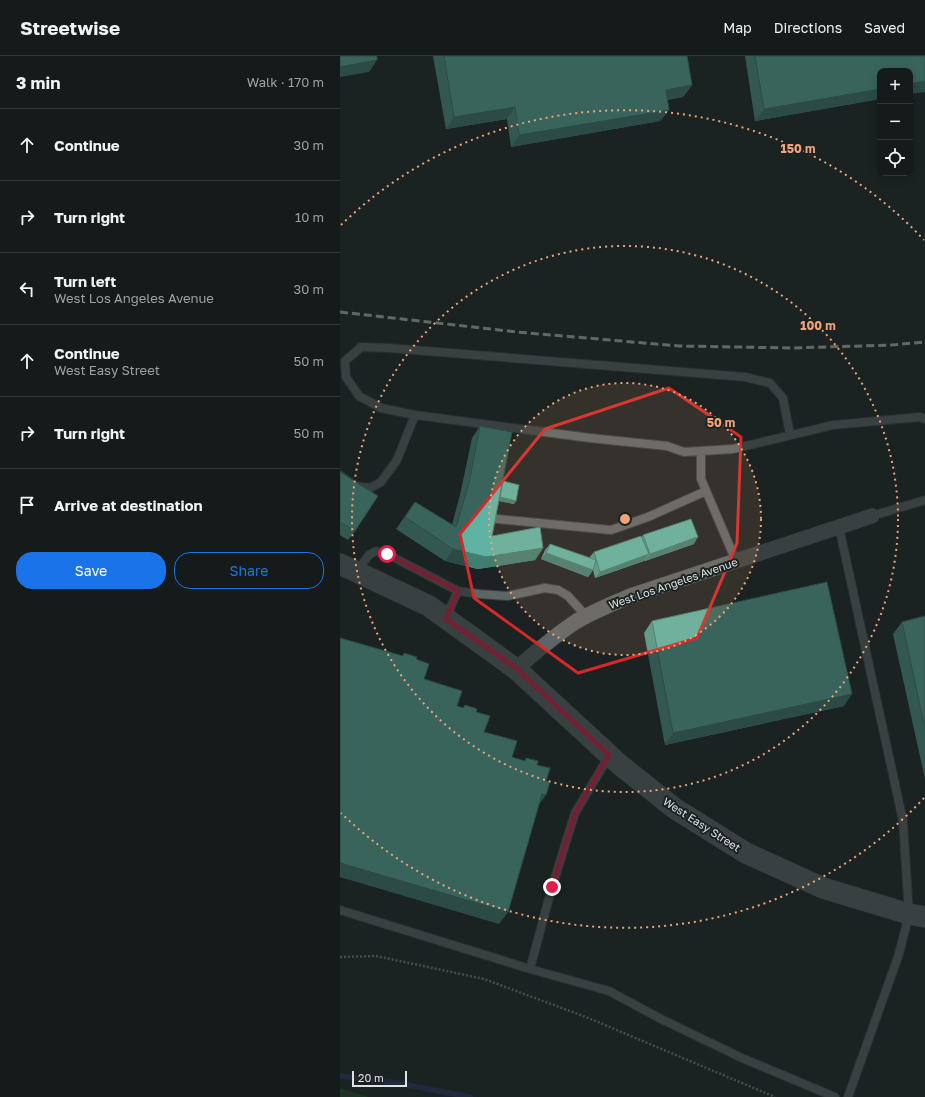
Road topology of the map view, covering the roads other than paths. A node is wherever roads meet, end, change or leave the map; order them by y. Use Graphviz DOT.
graph roads {
  1 [pos="415,415"];
  2 [pos="925,419"];
  3 [pos="790,435"];
  4 [pos="701,451"];
  5 [pos="340,475"];
  6 [pos="706,491"];
  7 [pos="925,500"];
  8 [pos="872,516"];
  9 [pos="497,519"];
  10 [pos="839,527"];
  11 [pos="736,561"];
  12 [pos="348,568"];
  13 [pos="458,591"];
  14 [pos="586,616"];
  15 [pos="446,619"];
  16 [pos="516,668"];
  17 [pos="609,755"];
  18 [pos="340,910"];
  19 [pos="917,916"];
  20 [pos="530,969"];
  21 [pos="835,1097"];
  22 [pos="848,1097"];
  1 -- 3 [label="lane"];
  1 -- 4 [label="lane"];
  1 -- 5 [label="lane"];
  2 -- 3 [label="lane"];
  3 -- 4 [label="lane"];
  4 -- 6 [label="lane"];
  6 -- 9 [label="lane"];
  6 -- 11 [label="lane"];
  7 -- 8 [label="lane, West Los Angeles Avenue"];
  8 -- 10 [label="street, West Los Angeles Avenue"];
  10 -- 11 [label="street, West Los Angeles Avenue"];
  10 -- 19 [label="lane"];
  11 -- 14 [label="street, West Los Angeles Avenue"];
  12 -- 13 [label="lane"];
  12 -- 15 [label="street"];
  13 -- 14 [label="lane"];
  13 -- 15 [label="lane"];
  14 -- 16 [label="street, West Los Angeles Avenue"];
  15 -- 16 [label="street"];
  16 -- 17 [label="street, West Easy Street"];
  17 -- 19 [label="street, West Easy Street"];
  17 -- 20 [label="lane"];
  18 -- 20 [label="lane"];
  19 -- 22 [label="lane"];
  20 -- 21 [label="lane"];
}
